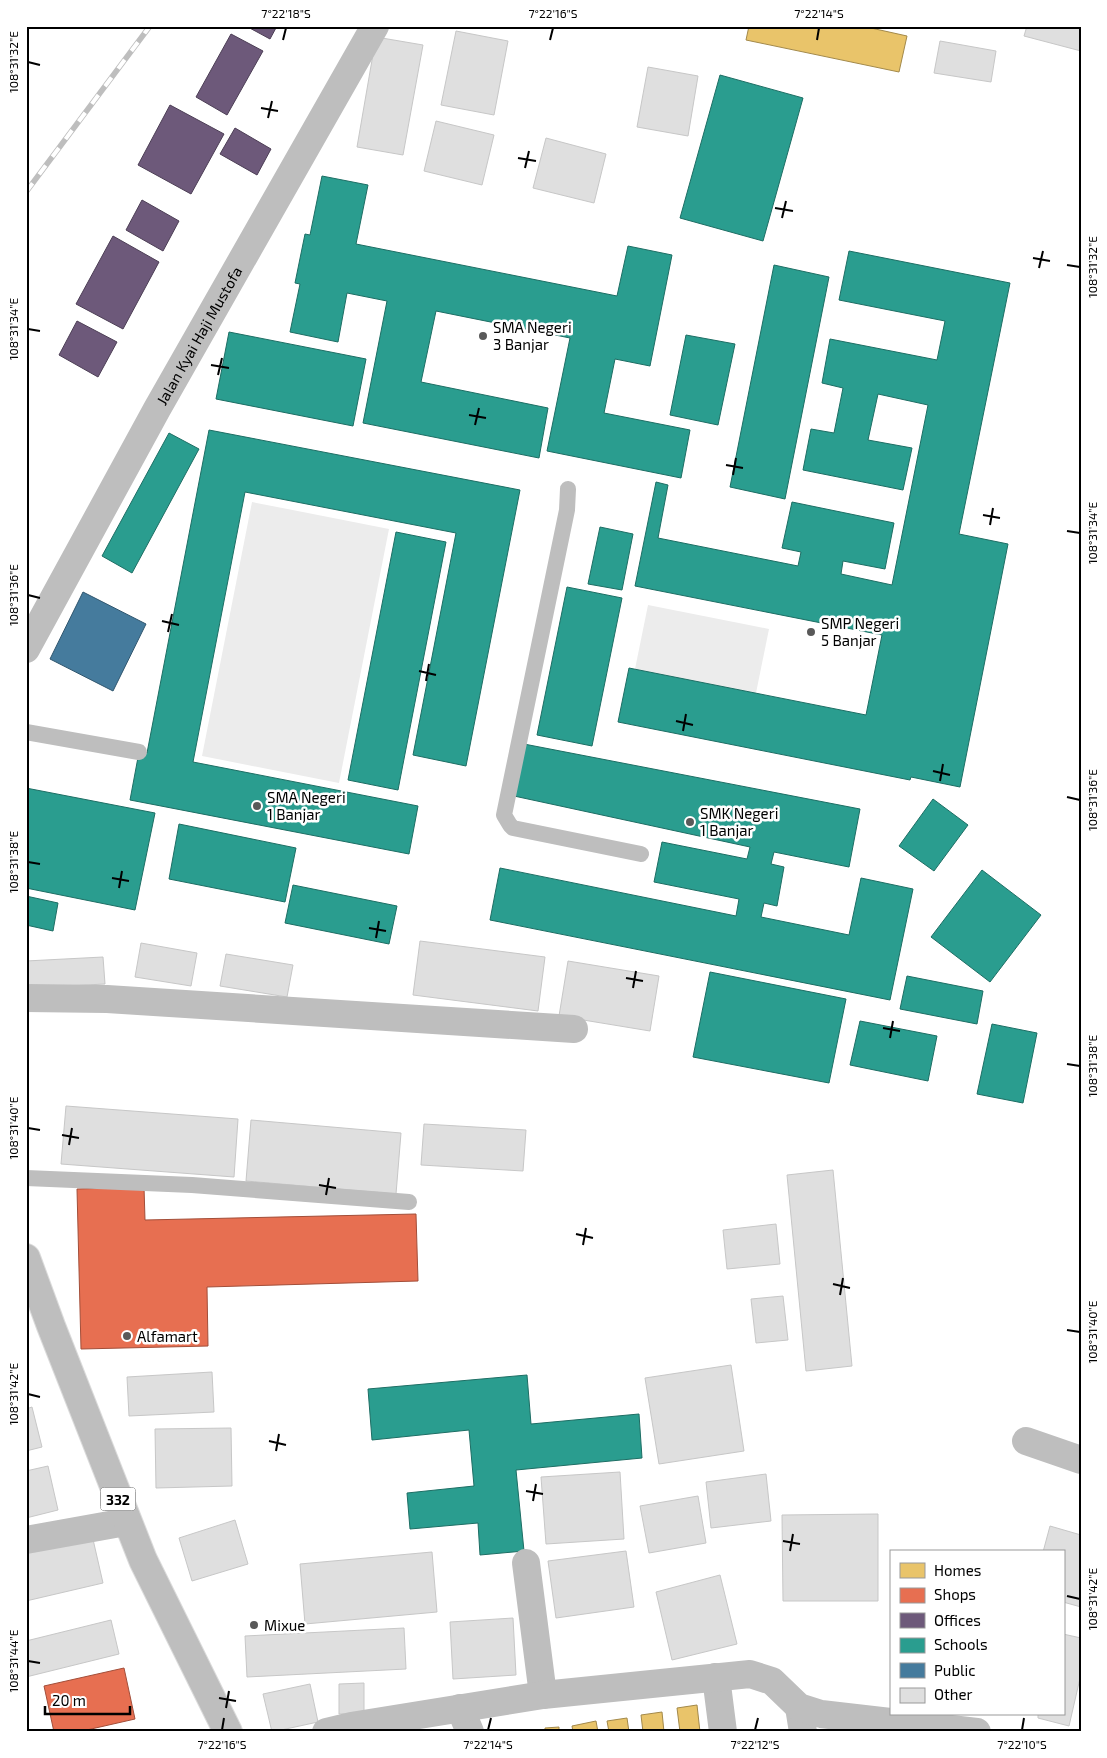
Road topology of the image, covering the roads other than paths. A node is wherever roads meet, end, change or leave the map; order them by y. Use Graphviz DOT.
graph roads {
  1 [pos="375,26"];
  2 [pos="568,489"];
  3 [pos="26,649"];
  4 [pos="26,732"];
  5 [pos="139,752"];
  6 [pos="641,854"];
  7 [pos="26,998"];
  8 [pos="574,1028"];
  9 [pos="26,1178"];
  10 [pos="409,1202"];
  11 [pos="26,1258"];
  12 [pos="1026,1440"];
  13 [pos="1081,1460"];
  14 [pos="126,1522"];
  15 [pos="26,1540"];
  16 [pos="526,1564"];
  17 [pos="716,1677"];
  18 [pos="543,1695"];
  19 [pos="801,1719"];
  20 [pos="465,1720"];
  21 [pos="228,1732"];
  22 [pos="326,1732"];
  23 [pos="723,1732"];
  24 [pos="977,1732"];
  1 -- 3 [label="street, Jalan Kyai Haji Mustofa"];
  2 -- 6 [label="lane"];
  4 -- 5 [label="lane"];
  7 -- 8 [label="street"];
  9 -- 10 [label="lane"];
  11 -- 14 [label="street, 332"];
  12 -- 13 [label="street"];
  14 -- 15 [label="street"];
  14 -- 21 [label="street, 332"];
  16 -- 18 [label="street"];
  17 -- 18 [label="street"];
  17 -- 19 [label="street"];
  17 -- 23 [label="street"];
  18 -- 20 [label="street"];
  19 -- 24 [label="street"];
  20 -- 22 [label="street"];
}
